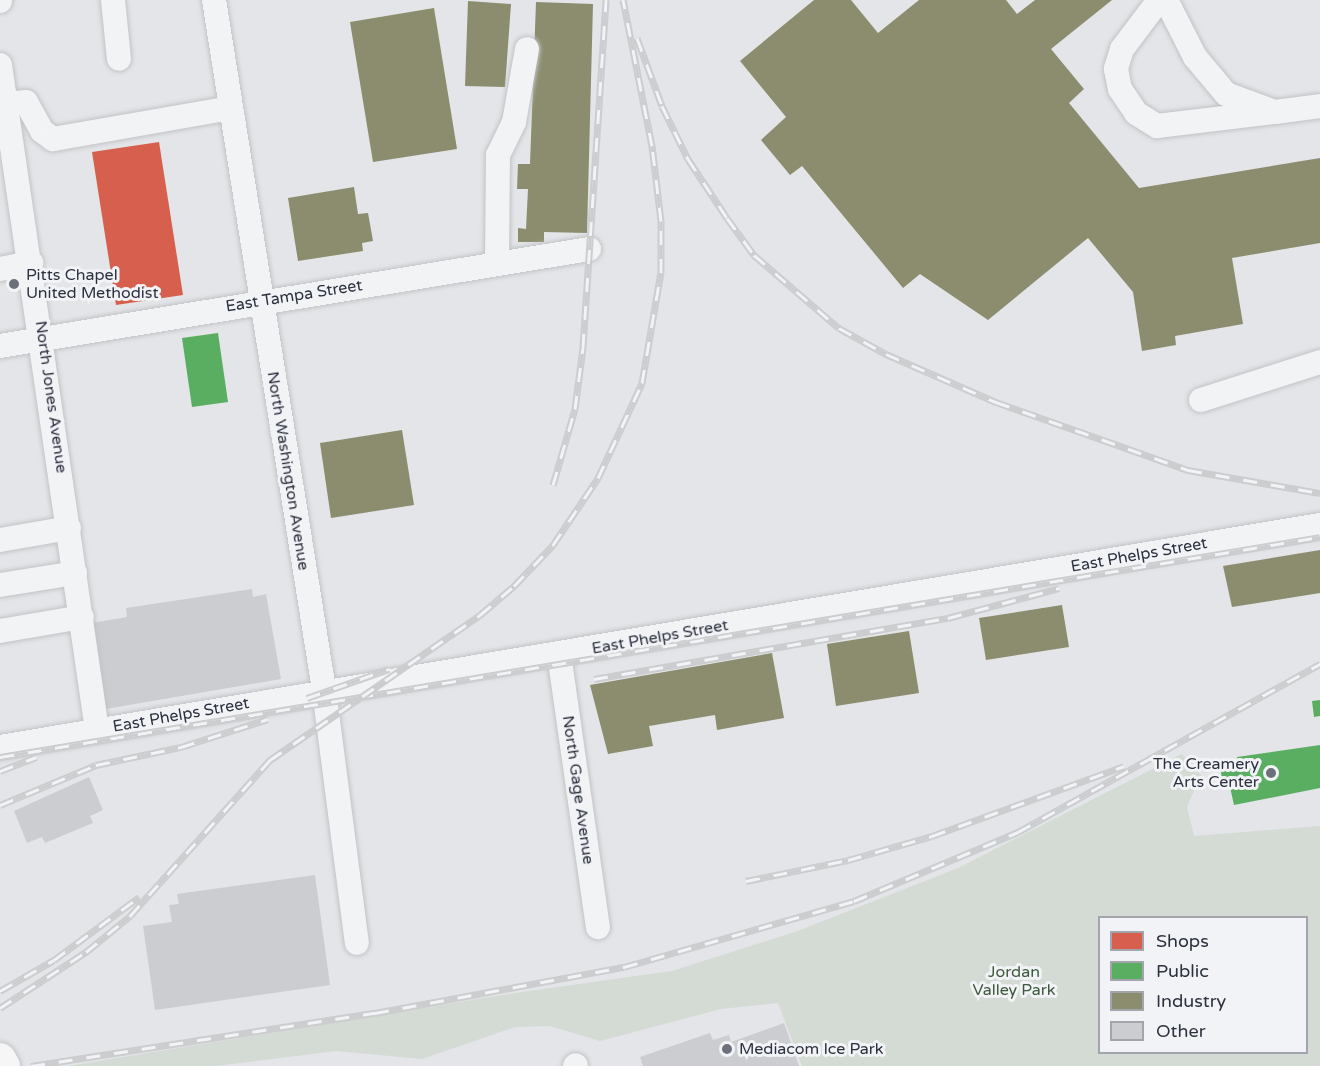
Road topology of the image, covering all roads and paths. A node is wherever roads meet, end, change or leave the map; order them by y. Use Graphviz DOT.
graph roads {
  1 [pos="113,0"];
  2 [pos="214,0"];
  3 [pos="1159,0"];
  4 [pos="1166,0"];
  5 [pos="527,49"];
  6 [pos="119,59"];
  7 [pos="0,65"];
  8 [pos="6,104"];
  9 [pos="1320,106"];
  10 [pos="230,108"];
  11 [pos="1275,112"];
  12 [pos="0,151"];
  13 [pos="8,183"];
  14 [pos="588,249"];
  15 [pos="31,263"];
  16 [pos="497,264"];
  17 [pos="0,269"];
  18 [pos="260,302"];
  19 [pos="43,338"];
  20 [pos="0,346"];
  21 [pos="1320,362"];
  22 [pos="1201,400"];
  23 [pos="1320,525"];
  24 [pos="69,528"];
  25 [pos="0,540"];
  26 [pos="75,573"];
  27 [pos="0,585"];
  28 [pos="82,617"];
  29 [pos="0,631"];
  30 [pos="559,654"];
  31 [pos="324,690"];
  32 [pos="98,730"];
  33 [pos="0,747"];
  34 [pos="598,927"];
  35 [pos="357,943"];
  36 [pos="0,1059"];
  37 [pos="4,1066"];
  1 -- 6 [label="street"];
  2 -- 10 [label="street, North Washington Avenue"];
  3 -- 11 [label="street"];
  4 -- 11 [label="street"];
  5 -- 16 [label="street"];
  7 -- 8 [label="street, North Jones Avenue"];
  8 -- 10 [label="street"];
  8 -- 13 [label="street, North Jones Avenue"];
  9 -- 11 [label="street"];
  10 -- 18 [label="street, North Washington Avenue"];
  12 -- 13 [label="street"];
  13 -- 15 [label="street, North Jones Avenue"];
  14 -- 16 [label="street, East Tampa Street"];
  15 -- 17 [label="street"];
  15 -- 19 [label="street, North Jones Avenue"];
  16 -- 18 [label="street, East Tampa Street"];
  18 -- 19 [label="street, East Tampa Street"];
  18 -- 31 [label="street, North Washington Avenue"];
  19 -- 20 [label="street, East Tampa Street"];
  19 -- 24 [label="street, North Jones Avenue"];
  21 -- 22 [label="street"];
  23 -- 30 [label="street, East Phelps Street"];
  24 -- 25 [label="street"];
  24 -- 26 [label="street, North Jones Avenue"];
  26 -- 27 [label="street"];
  26 -- 28 [label="street, North Jones Avenue"];
  28 -- 29 [label="street"];
  28 -- 32 [label="street, North Jones Avenue"];
  30 -- 31 [label="street, East Phelps Street"];
  30 -- 34 [label="street, North Gage Avenue"];
  31 -- 32 [label="street, East Phelps Street"];
  31 -- 35 [label="street, North Washington Avenue"];
  32 -- 33 [label="street, East Phelps Street"];
  36 -- 37 [label="main road"];
}
